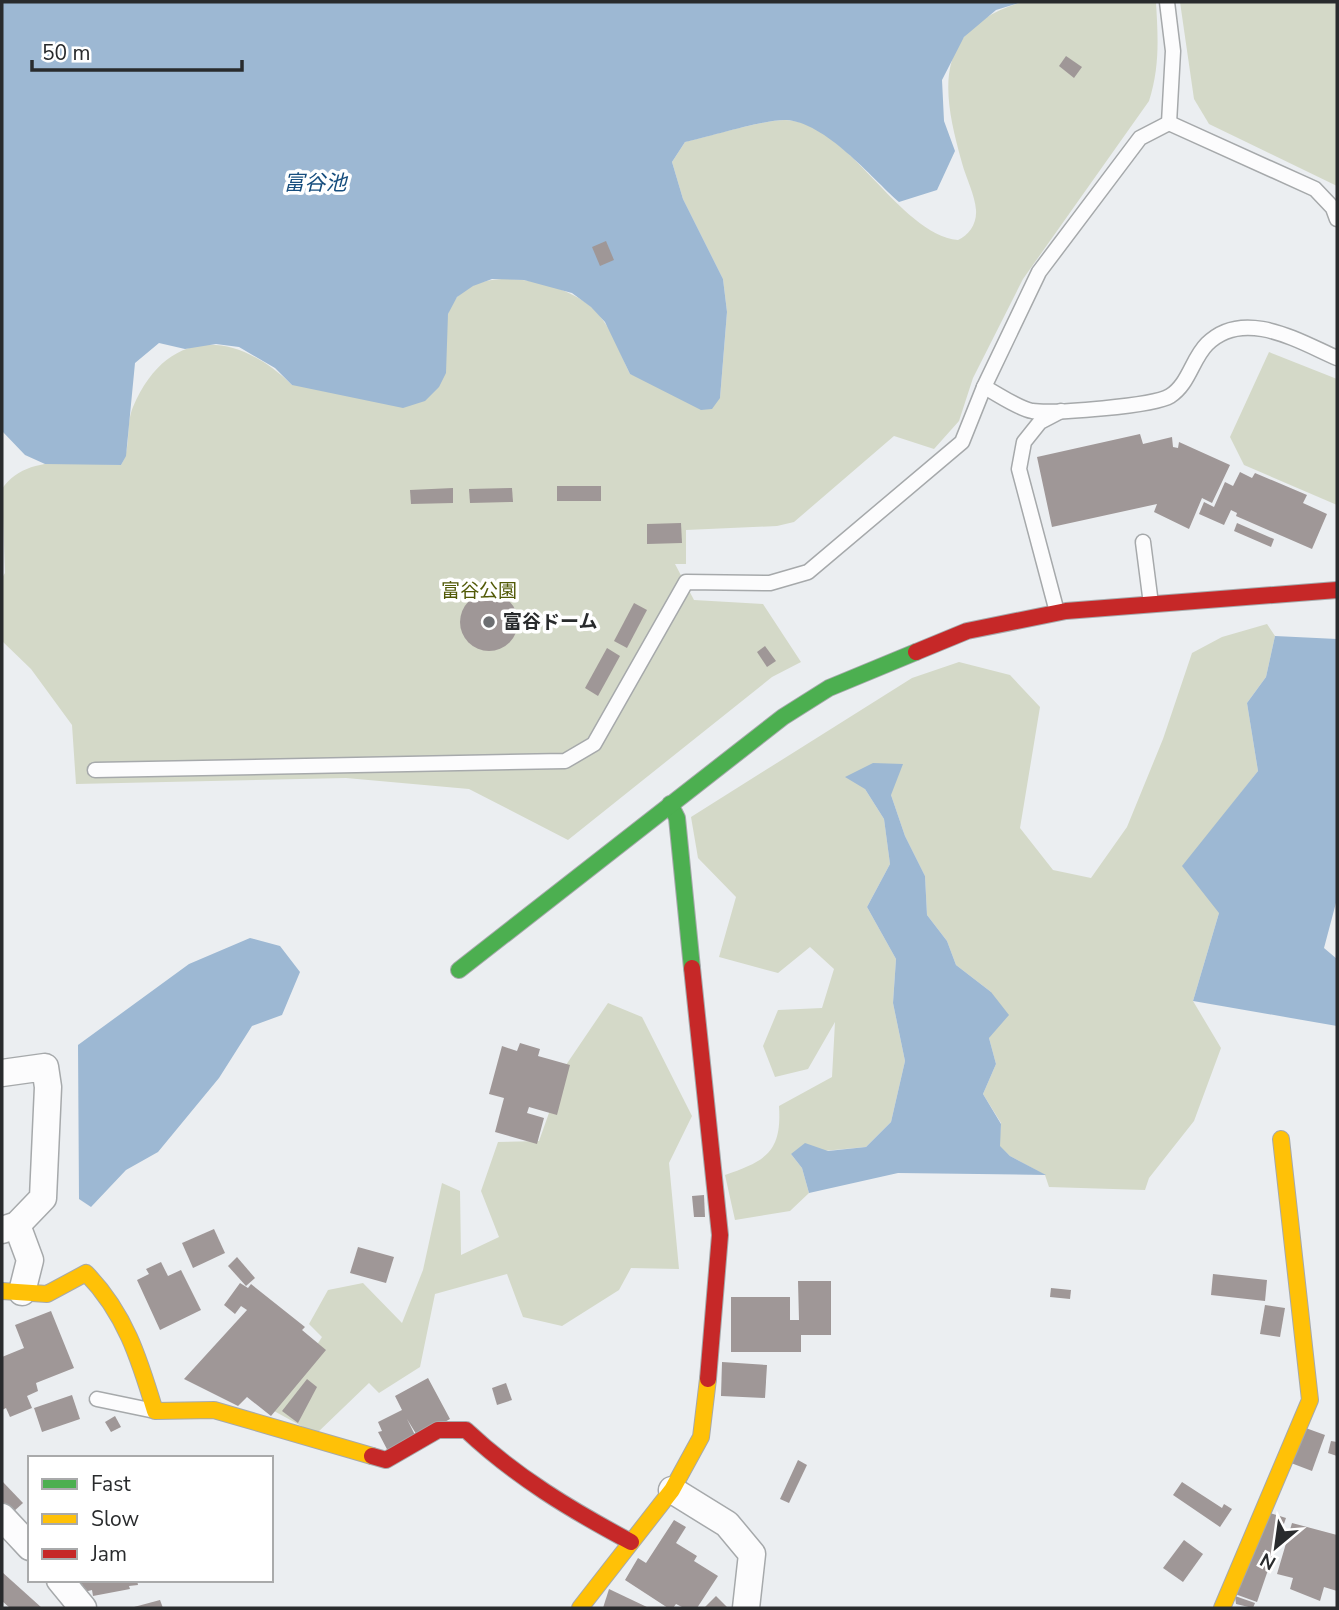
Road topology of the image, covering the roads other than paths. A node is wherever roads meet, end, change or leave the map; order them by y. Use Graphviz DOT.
graph roads {
  1 [pos="1167,2"];
  2 [pos="1169,123"];
  3 [pos="1337,219"];
  4 [pos="1337,358"];
  5 [pos="984,387"];
  6 [pos="1065,410"];
  7 [pos="1143,542"];
  8 [pos="1337,590"];
  9 [pos="1152,605"];
  10 [pos="1058,613"];
  11 [pos="94,770"];
  12 [pos="670,804"];
  13 [pos="459,970"];
  14 [pos="2,1073"];
  15 [pos="1281,1139"];
  16 [pos="9,1228"];
  17 [pos="12,1292"];
  18 [pos="97,1399"];
  19 [pos="155,1411"];
  20 [pos="672,1490"];
  21 [pos="2,1517"];
  22 [pos="631,1542"];
  23 [pos="28,1545"];
  24 [pos="62,1582"];
  25 [pos="83,1608"];
  26 [pos="580,1608"];
  27 [pos="746,1608"];
  28 [pos="1222,1608"];
  1 -- 2 [label="lane"];
  2 -- 3 [label="lane"];
  2 -- 5 [label="lane"];
  4 -- 6 [label="lane"];
  5 -- 6 [label="lane"];
  5 -- 11 [label="lane"];
  6 -- 10 [label="lane"];
  7 -- 9 [label="lane"];
  8 -- 9 [label="street"];
  9 -- 10 [label="street"];
  10 -- 12 [label="street"];
  12 -- 13 [label="street"];
  12 -- 20 [label="street"];
  14 -- 16 [label="street"];
  15 -- 28 [label="street"];
  16 -- 17 [label="street"];
  17 -- 19 [label="street"];
  18 -- 19 [label="lane"];
  19 -- 22 [label="street"];
  20 -- 22 [label="street"];
  20 -- 27 [label="street"];
  21 -- 23 [label="street"];
  22 -- 26 [label="street"];
  24 -- 25 [label="street"];
}
